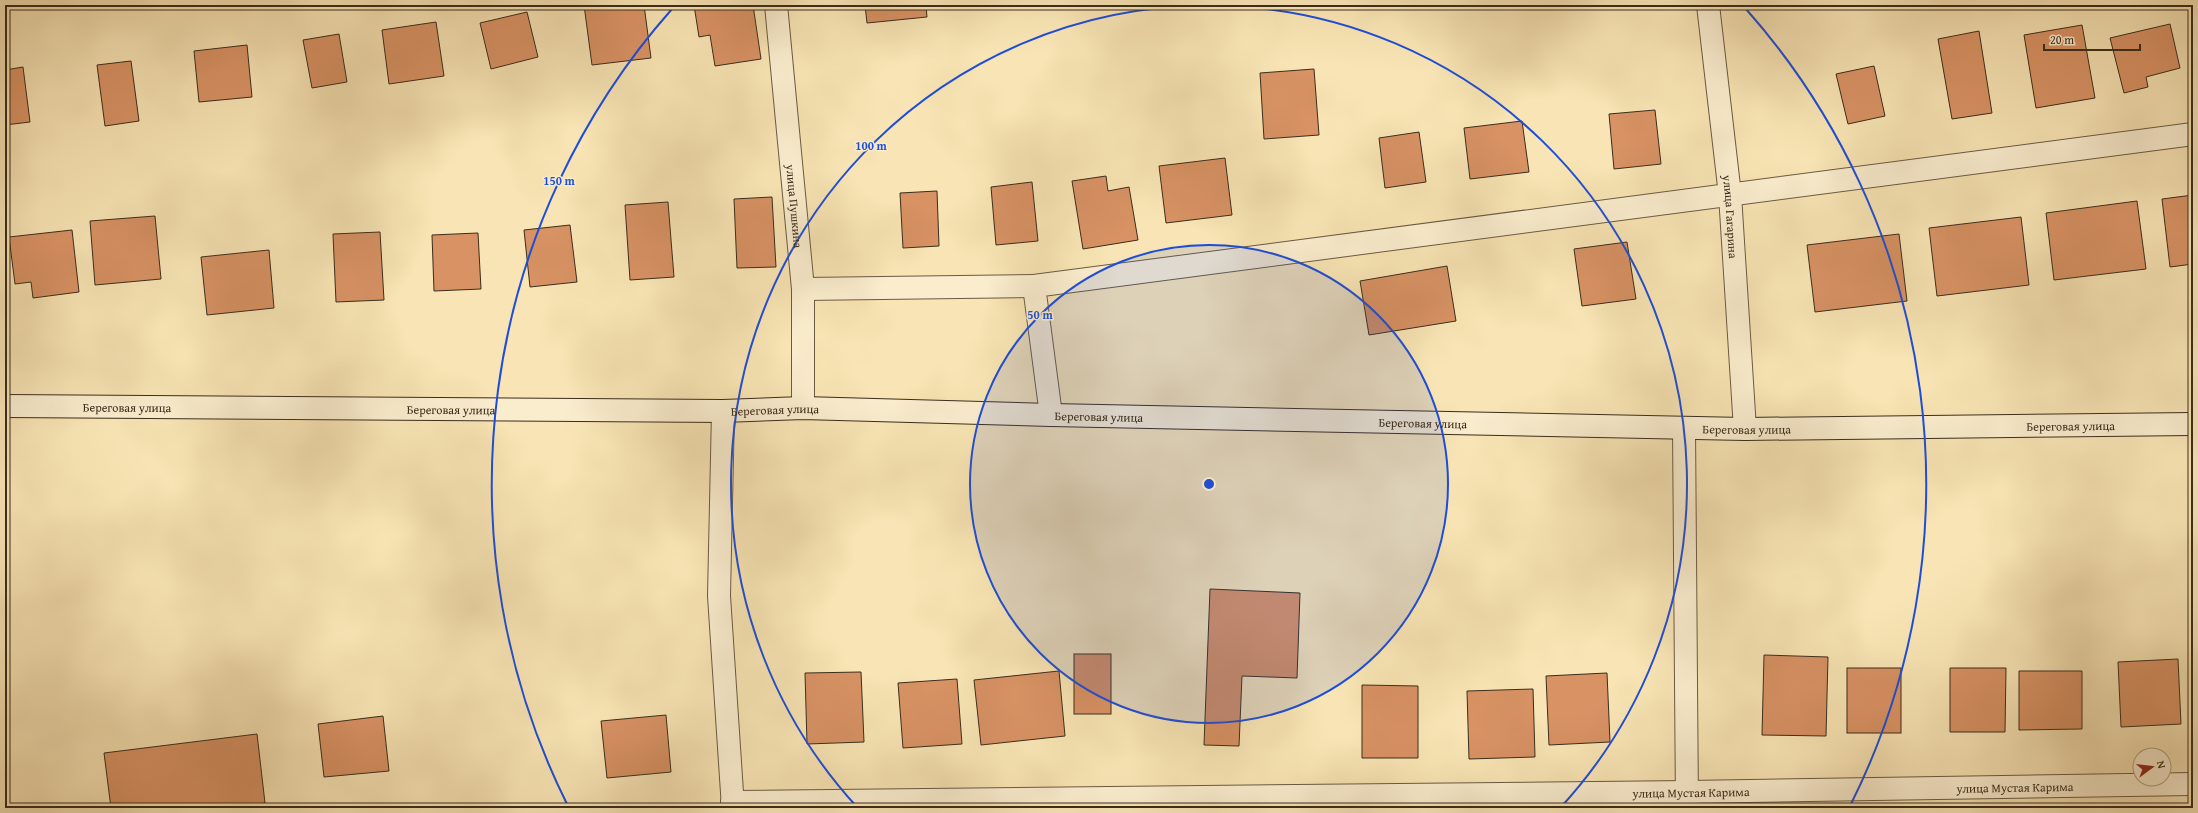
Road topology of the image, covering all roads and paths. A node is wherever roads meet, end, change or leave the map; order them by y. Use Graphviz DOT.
graph roads {
  1 [pos="776,5"];
  2 [pos="1708,5"];
  3 [pos="2193,134"];
  4 [pos="1730,195"];
  5 [pos="1034,286"];
  6 [pos="803,289"];
  7 [pos="5,406"];
  8 [pos="804,408"];
  9 [pos="723,411"];
  10 [pos="1051,415"];
  11 [pos="2193,424"];
  12 [pos="1684,428"];
  13 [pos="1745,429"];
  14 [pos="2193,784"];
  15 [pos="1687,800"];
  16 [pos="733,805"];
  1 -- 6 [label="street, улица Пушкина"];
  2 -- 4 [label="street, улица Гагарина"];
  3 -- 4 [label="street"];
  4 -- 5 [label="street"];
  4 -- 13 [label="street, улица Гагарина"];
  5 -- 6 [label="street"];
  5 -- 10 [label="street"];
  6 -- 8 [label="street, улица Пушкина"];
  7 -- 9 [label="street, Береговая улица"];
  8 -- 9 [label="street, Береговая улица"];
  8 -- 10 [label="street, Береговая улица"];
  9 -- 16 [label="street"];
  10 -- 12 [label="street, Береговая улица"];
  11 -- 13 [label="street, Береговая улица"];
  12 -- 13 [label="street, Береговая улица"];
  12 -- 15 [label="street"];
  14 -- 15 [label="street, улица Мустая Карима"];
  15 -- 16 [label="street, улица Мустая Карима"];
}
